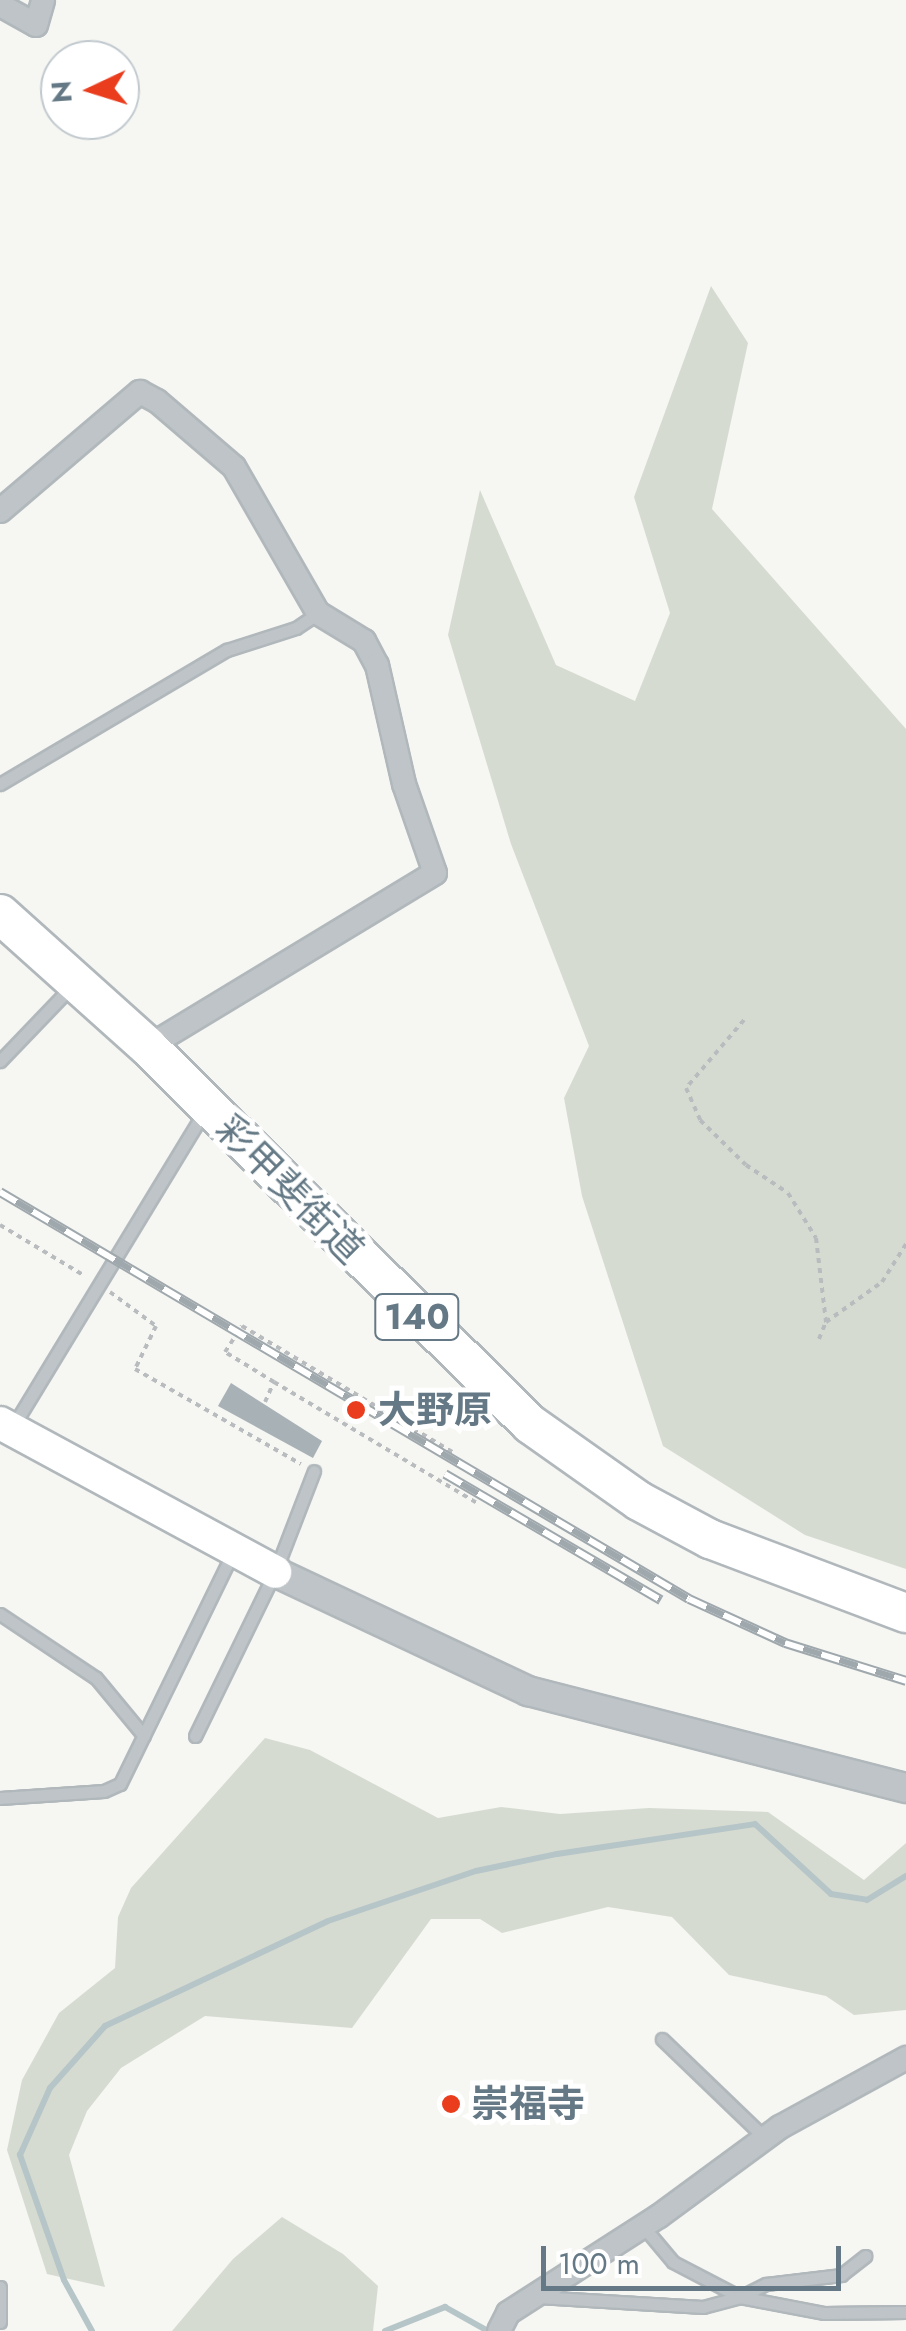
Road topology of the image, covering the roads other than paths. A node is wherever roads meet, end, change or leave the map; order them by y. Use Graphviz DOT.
graph roads {
  1 [pos="43,0"];
  2 [pos="0,5"];
  3 [pos="0,511"];
  4 [pos="318,613"];
  5 [pos="0,784"];
  6 [pos="0,914"];
  7 [pos="77,980"];
  8 [pos="148,1047"];
  9 [pos="0,1061"];
  10 [pos="207,1107"];
  11 [pos="6,1426"];
  12 [pos="314,1471"];
  13 [pos="233,1552"];
  14 [pos="275,1572"];
  15 [pos="906,1613"];
  16 [pos="0,1614"];
  17 [pos="144,1736"];
  18 [pos="195,1736"];
  19 [pos="906,1788"];
  20 [pos="0,1798"];
  21 [pos="662,2039"];
  22 [pos="906,2058"];
  23 [pos="764,2137"];
  24 [pos="642,2225"];
  25 [pos="865,2256"];
  26 [pos="0,2287"];
  27 [pos="531,2296"];
  28 [pos="740,2297"];
  29 [pos="906,2312"];
  30 [pos="824,2313"];
  31 [pos="0,2322"];
  32 [pos="499,2331"];
  33 [pos="822,2331"];
  1 -- 2 [label="street"];
  3 -- 4 [label="street"];
  4 -- 5 [label="lane"];
  4 -- 8 [label="street"];
  6 -- 7 [label="highway, 彩甲斐街道 / 140"];
  7 -- 8 [label="highway, 彩甲斐街道 / 140"];
  7 -- 9 [label="lane"];
  8 -- 10 [label="highway, 彩甲斐街道 / 140"];
  10 -- 11 [label="lane"];
  10 -- 15 [label="highway, 彩甲斐街道 / 140"];
  11 -- 13 [label="main road"];
  12 -- 14 [label="lane"];
  13 -- 14 [label="main road"];
  13 -- 17 [label="lane"];
  14 -- 18 [label="lane"];
  14 -- 19 [label="street"];
  16 -- 17 [label="lane"];
  17 -- 20 [label="lane"];
  21 -- 23 [label="lane"];
  22 -- 23 [label="street"];
  23 -- 24 [label="street"];
  24 -- 27 [label="street"];
  24 -- 28 [label="lane"];
  25 -- 28 [label="lane"];
  26 -- 31 [label="lane"];
  27 -- 28 [label="lane"];
  27 -- 32 [label="street"];
  28 -- 30 [label="lane"];
  29 -- 30 [label="lane"];
  30 -- 33 [label="lane"];
}
